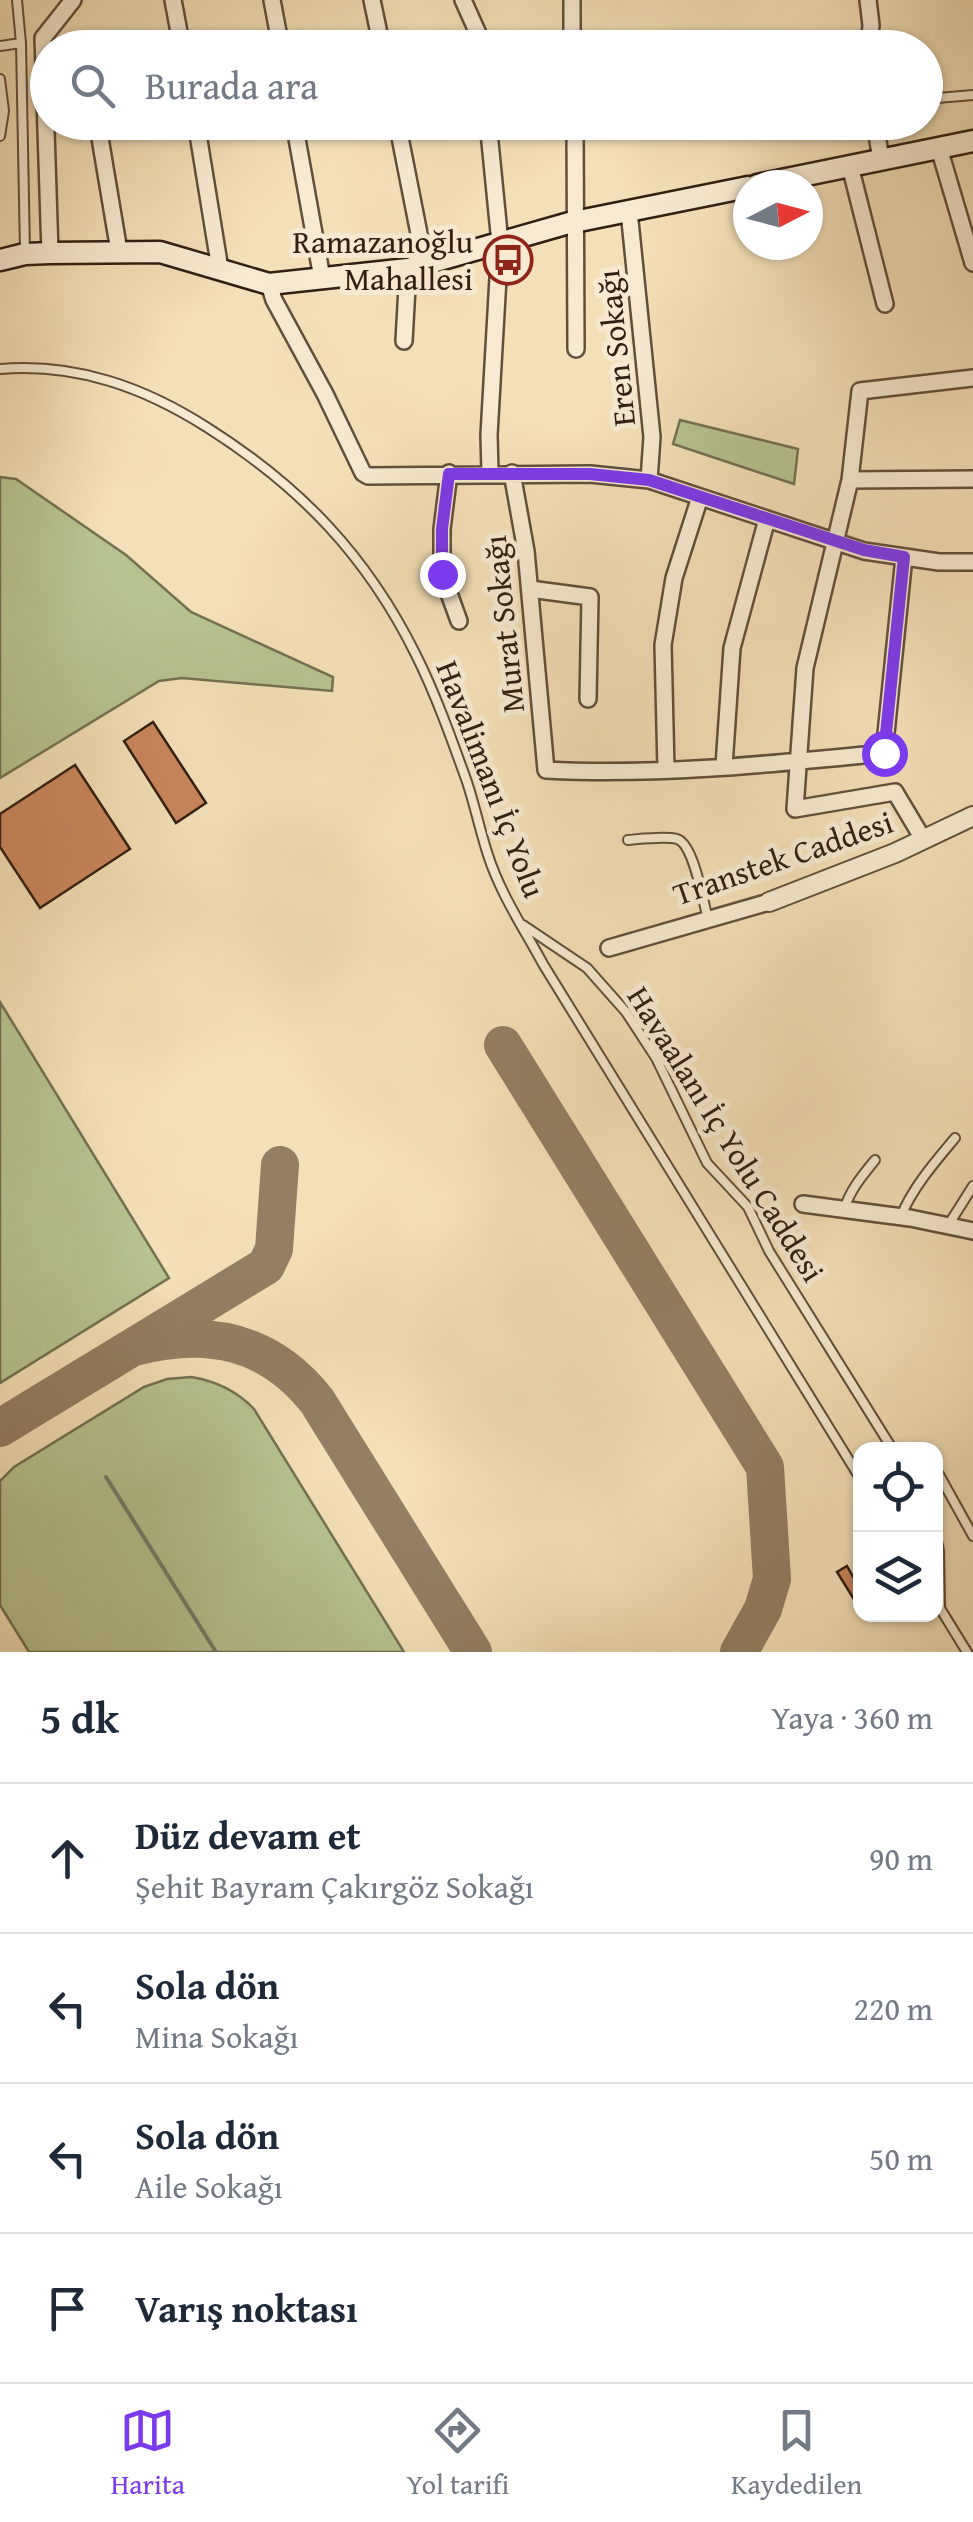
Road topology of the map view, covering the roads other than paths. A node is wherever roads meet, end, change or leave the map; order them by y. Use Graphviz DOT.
graph roads {
  1 [pos="18,0"];
  2 [pos="72,0"];
  3 [pos="174,0"];
  4 [pos="272,0"];
  5 [pos="372,0"];
  6 [pos="463,0"];
  7 [pos="572,0"];
  8 [pos="868,0"];
  9 [pos="49,30"];
  10 [pos="179,30"];
  11 [pos="278,30"];
  12 [pos="378,30"];
  13 [pos="476,30"];
  14 [pos="572,30"];
  15 [pos="871,30"];
  16 [pos="21,43"];
  17 [pos="0,46"];
  18 [pos="0,78"];
  19 [pos="973,95"];
  20 [pos="943,98"];
  21 [pos="0,136"];
  22 [pos="46,140"];
  23 [pos="100,140"];
  24 [pos="199,140"];
  25 [pos="297,140"];
  26 [pos="400,140"];
  27 [pos="490,140"];
  28 [pos="575,140"];
  29 [pos="878,140"];
  30 [pos="973,141"];
  31 [pos="940,148"];
  32 [pos="881,160"];
  33 [pos="850,166"];
  34 [pos="823,172"];
  35 [pos="733,190"];
  36 [pos="629,211"];
  37 [pos="576,222"];
  38 [pos="500,242"];
  39 [pos="50,252"];
  40 [pos="119,252"];
  41 [pos="25,254"];
  42 [pos="0,260"];
  43 [pos="973,263"];
  44 [pos="417,266"];
  45 [pos="0,270"];
  46 [pos="220,270"];
  47 [pos="322,278"];
  48 [pos="269,284"];
  49 [pos="885,304"];
  50 [pos="404,341"];
  51 [pos="576,349"];
  52 [pos="0,369"];
  53 [pos="973,378"];
  54 [pos="490,473"];
  55 [pos="512,473"];
  56 [pos="449,474"];
  57 [pos="973,479"];
  58 [pos="649,480"];
  59 [pos="850,480"];
  60 [pos="700,496"];
  61 [pos="767,519"];
  62 [pos="837,542"];
  63 [pos="904,557"];
  64 [pos="973,562"];
  65 [pos="530,589"];
  66 [pos="459,621"];
  67 [pos="588,700"];
  68 [pos="798,761"];
  69 [pos="724,766"];
  70 [pos="666,769"];
  71 [pos="973,816"];
  72 [pos="923,839"];
  73 [pos="628,840"];
  74 [pos="768,902"];
  75 [pos="708,919"];
  76 [pos="520,923"];
  77 [pos="609,948"];
  78 [pos="955,1138"];
  79 [pos="876,1160"];
  80 [pos="973,1186"];
  81 [pos="803,1204"];
  82 [pos="844,1210"];
  83 [pos="900,1217"];
  84 [pos="948,1226"];
  85 [pos="973,1231"];
  86 [pos="888,1442"];
  87 [pos="853,1467"];
  88 [pos="943,1483"];
  89 [pos="973,1536"];
  90 [pos="943,1612"];
  91 [pos="967,1652"];
  1 -- 16 [label="lane"];
  2 -- 9 [label="street"];
  3 -- 10 [label="street"];
  4 -- 11 [label="street"];
  5 -- 12 [label="street"];
  6 -- 13 [label="street"];
  7 -- 14 [label="street"];
  8 -- 15 [label="street"];
  16 -- 17 [label="lane"];
  16 -- 41 [label="lane"];
  18 -- 21 [label="lane"];
  19 -- 20 [label="lane"];
  22 -- 39 [label="street"];
  23 -- 40 [label="street"];
  24 -- 46 [label="street"];
  25 -- 47 [label="street"];
  26 -- 44 [label="street"];
  27 -- 38 [label="street"];
  28 -- 37 [label="street"];
  29 -- 32 [label="street"];
  30 -- 31 [label="main road"];
  31 -- 32 [label="main road"];
  31 -- 43 [label="street"];
  32 -- 33 [label="main road"];
  33 -- 34 [label="main road"];
  33 -- 49 [label="street"];
  35 -- 36 [label="main road"];
  36 -- 37 [label="main road"];
  36 -- 58 [label="street, Eren Sokağı"];
  37 -- 38 [label="main road"];
  37 -- 51 [label="street"];
  38 -- 44 [label="main road"];
  38 -- 54 [label="street"];
  39 -- 40 [label="main road"];
  39 -- 41 [label="main road"];
  40 -- 46 [label="main road"];
  41 -- 42 [label="main road"];
  41 -- 45 [label="main road"];
  44 -- 47 [label="main road"];
  44 -- 50 [label="street"];
  46 -- 48 [label="main road"];
  47 -- 48 [label="main road"];
  48 -- 56 [label="street"];
  52 -- 76 [label="lane, Havalimanı İç Yolu"];
  53 -- 59 [label="street"];
  54 -- 55 [label="street"];
  54 -- 56 [label="street"];
  55 -- 58 [label="street"];
  55 -- 65 [label="street, Murat Sokağı"];
  56 -- 66 [label="street"];
  57 -- 59 [label="street"];
  58 -- 60 [label="street"];
  59 -- 62 [label="street"];
  60 -- 61 [label="street"];
  60 -- 70 [label="street"];
  61 -- 62 [label="street"];
  61 -- 69 [label="street"];
  62 -- 63 [label="street"];
  62 -- 68 [label="street"];
  63 -- 64 [label="street"];
  63 -- 68 [label="street"];
  65 -- 67 [label="street"];
  65 -- 70 [label="street, Murat Sokağı"];
  68 -- 69 [label="street"];
  68 -- 72 [label="street"];
  69 -- 70 [label="street"];
  71 -- 72 [label="street, Transtek Caddesi"];
  72 -- 74 [label="street, Transtek Caddesi"];
  73 -- 75 [label="lane"];
  74 -- 75 [label="street, Transtek Caddesi"];
  75 -- 77 [label="street, Transtek Caddesi"];
  76 -- 86 [label="lane, Havaalanı İç Yolu Caddesi"];
  76 -- 87 [label="lane, Havalimanı İç Yolu"];
  78 -- 83 [label="lane"];
  79 -- 82 [label="lane"];
  80 -- 84 [label="lane"];
  81 -- 82 [label="street"];
  82 -- 83 [label="street"];
  83 -- 84 [label="street"];
  84 -- 85 [label="street"];
  88 -- 89 [label="lane"];
  90 -- 91 [label="lane"];
}
